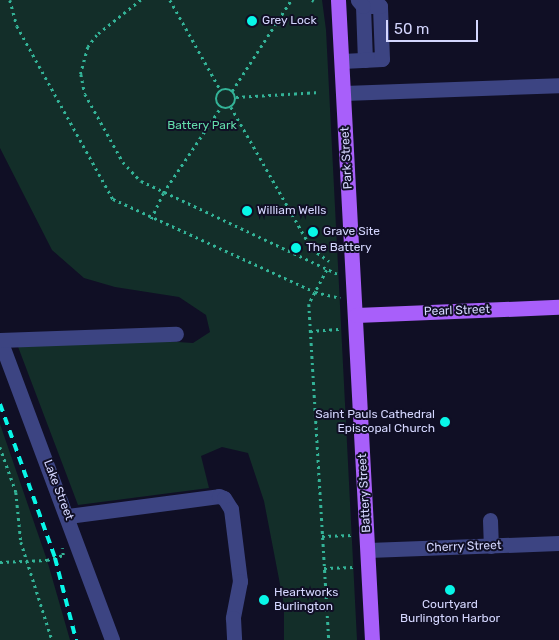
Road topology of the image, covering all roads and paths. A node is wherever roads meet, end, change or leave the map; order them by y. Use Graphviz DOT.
graph roads {
  1 [pos="10,0"];
  2 [pos="141,0"];
  3 [pos="170,0"];
  4 [pos="291,0"];
  5 [pos="330,0"];
  6 [pos="338,0"];
  7 [pos="360,3"];
  8 [pos="340,25"];
  9 [pos="342,61"];
  10 [pos="559,85"];
  11 [pos="221,91"];
  12 [pos="232,91"];
  13 [pos="320,92"];
  14 [pos="344,93"];
  15 [pos="236,97"];
  16 [pos="221,107"];
  17 [pos="231,107"];
  18 [pos="163,193"];
  19 [pos="151,219"];
  20 [pos="328,261"];
  21 [pos="327,270"];
  22 [pos="354,280"];
  23 [pos="315,292"];
  24 [pos="340,298"];
  25 [pos="559,307"];
  26 [pos="356,315"];
  27 [pos="342,329"];
  28 [pos="310,331"];
  29 [pos="176,334"];
  30 [pos="0,340"];
  31 [pos="0,448"];
  32 [pos="68,516"];
  33 [pos="490,520"];
  34 [pos="354,535"];
  35 [pos="322,536"];
  36 [pos="61,540"];
  37 [pos="559,543"];
  38 [pos="491,546"];
  39 [pos="368,550"];
  40 [pos="0,562"];
  41 [pos="29,563"];
  42 [pos="355,567"];
  43 [pos="324,568"];
  44 [pos="52,640"];
  45 [pos="112,640"];
  46 [pos="234,640"];
  47 [pos="329,640"];
  48 [pos="372,640"];
  1 -- 19 [label="path"];
  2 -- 18 [label="path"];
  3 -- 11 [label="path"];
  4 -- 12 [label="path"];
  5 -- 8 [label="main road"];
  6 -- 8 [label="main road, Park Street"];
  7 -- 9 [label="street"];
  8 -- 9 [label="main road, Park Street"];
  9 -- 14 [label="main road, Park Street"];
  10 -- 14 [label="street"];
  11 -- 12 [label="path"];
  11 -- 16 [label="path"];
  12 -- 15 [label="path"];
  13 -- 15 [label="path"];
  14 -- 22 [label="main road, Park Street"];
  15 -- 17 [label="path"];
  16 -- 17 [label="path"];
  16 -- 18 [label="path"];
  17 -- 20 [label="path"];
  18 -- 19 [label="path"];
  18 -- 21 [label="path"];
  19 -- 23 [label="path"];
  21 -- 22 [label="path"];
  21 -- 23 [label="path"];
  22 -- 26 [label="main road, Park Street"];
  23 -- 24 [label="path"];
  23 -- 28 [label="path"];
  25 -- 26 [label="main road, Pearl Street"];
  26 -- 39 [label="main road, Battery Street"];
  27 -- 28 [label="path"];
  28 -- 35 [label="path"];
  29 -- 30 [label="street"];
  30 -- 32 [label="street, Lake Street"];
  31 -- 41 [label="path"];
  32 -- 45 [label="street, Lake Street"];
  32 -- 46 [label="street"];
  33 -- 38 [label="street"];
  34 -- 35 [label="path"];
  35 -- 43 [label="path"];
  36 -- 41 [label="path"];
  37 -- 38 [label="street, Cherry Street"];
  38 -- 39 [label="street, Cherry Street"];
  39 -- 48 [label="main road, Battery Street"];
  40 -- 41 [label="path"];
  41 -- 44 [label="path"];
  42 -- 43 [label="path"];
  43 -- 47 [label="path"];
}
